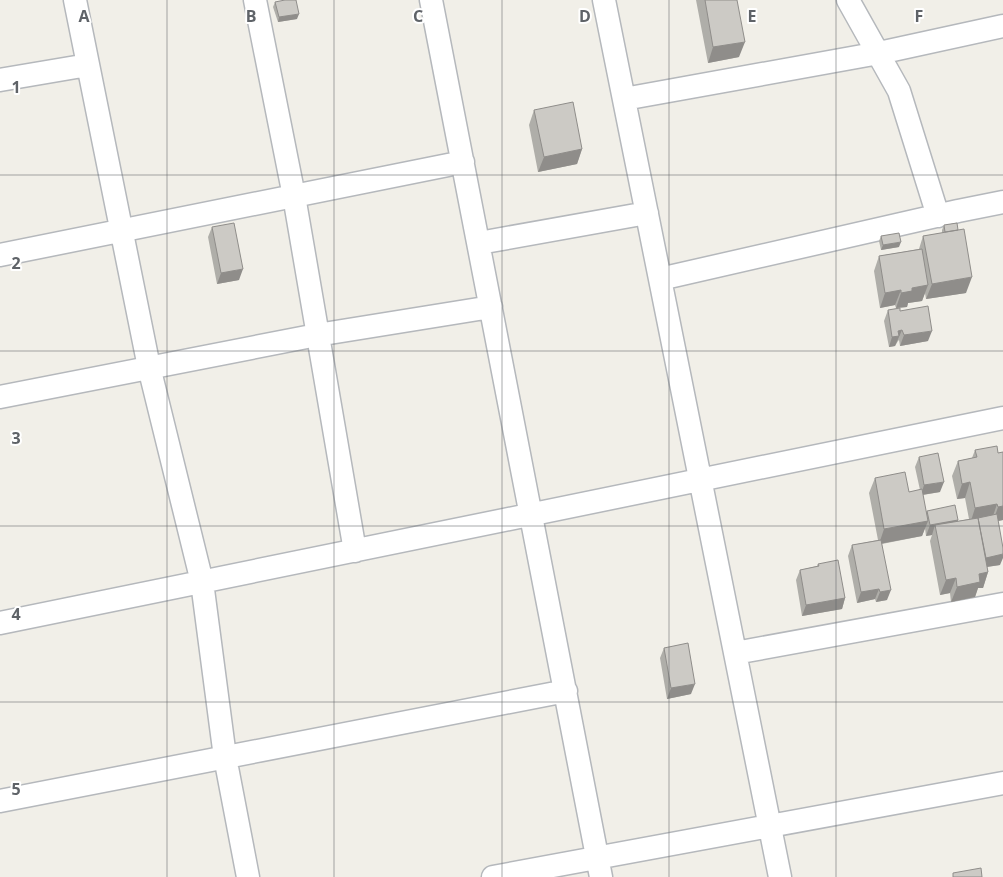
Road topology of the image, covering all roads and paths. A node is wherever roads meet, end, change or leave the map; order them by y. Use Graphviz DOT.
graph roads {
  1 [pos="75,0"];
  2 [pos="256,0"];
  3 [pos="432,0"];
  4 [pos="604,0"];
  5 [pos="848,0"];
  6 [pos="1003,26"];
  7 [pos="879,53"];
  8 [pos="88,65"];
  9 [pos="0,80"];
  10 [pos="624,99"];
  11 [pos="463,162"];
  12 [pos="294,196"];
  13 [pos="1003,202"];
  14 [pos="647,213"];
  15 [pos="938,216"];
  16 [pos="122,232"];
  17 [pos="478,243"];
  18 [pos="0,255"];
  19 [pos="660,279"];
  20 [pos="491,307"];
  21 [pos="317,335"];
  22 [pos="149,367"];
  23 [pos="0,397"];
  24 [pos="1003,418"];
  25 [pos="700,480"];
  26 [pos="531,514"];
  27 [pos="355,551"];
  28 [pos="202,582"];
  29 [pos="1003,604"];
  30 [pos="0,623"];
  31 [pos="735,653"];
  32 [pos="566,691"];
  33 [pos="225,757"];
  34 [pos="1003,783"];
  35 [pos="0,801"];
  36 [pos="770,826"];
  37 [pos="600,867"];
  38 [pos="248,877"];
  39 [pos="493,877"];
  40 [pos="780,877"];
  1 -- 8 [label="street"];
  2 -- 12 [label="street"];
  3 -- 11 [label="street"];
  4 -- 10 [label="street"];
  5 -- 7 [label="street"];
  6 -- 7 [label="street"];
  7 -- 10 [label="street"];
  7 -- 15 [label="street"];
  8 -- 9 [label="street"];
  8 -- 16 [label="street"];
  10 -- 14 [label="street"];
  11 -- 12 [label="street"];
  11 -- 17 [label="street"];
  12 -- 16 [label="street"];
  12 -- 21 [label="street"];
  13 -- 15 [label="street"];
  14 -- 17 [label="street"];
  14 -- 19 [label="street"];
  15 -- 19 [label="street"];
  16 -- 18 [label="street"];
  16 -- 22 [label="street"];
  17 -- 20 [label="street"];
  19 -- 25 [label="street"];
  20 -- 21 [label="street"];
  20 -- 26 [label="street"];
  21 -- 22 [label="street"];
  21 -- 27 [label="street"];
  22 -- 23 [label="street"];
  22 -- 28 [label="street"];
  24 -- 25 [label="street"];
  25 -- 26 [label="street"];
  25 -- 31 [label="street"];
  26 -- 27 [label="street"];
  26 -- 32 [label="street"];
  27 -- 28 [label="street"];
  28 -- 30 [label="street"];
  28 -- 33 [label="street"];
  29 -- 31 [label="street"];
  31 -- 36 [label="street"];
  32 -- 33 [label="street"];
  32 -- 37 [label="street"];
  33 -- 35 [label="street"];
  33 -- 38 [label="street"];
  34 -- 36 [label="street"];
  36 -- 37 [label="street"];
  36 -- 40 [label="street"];
  37 -- 39 [label="street"];
}
